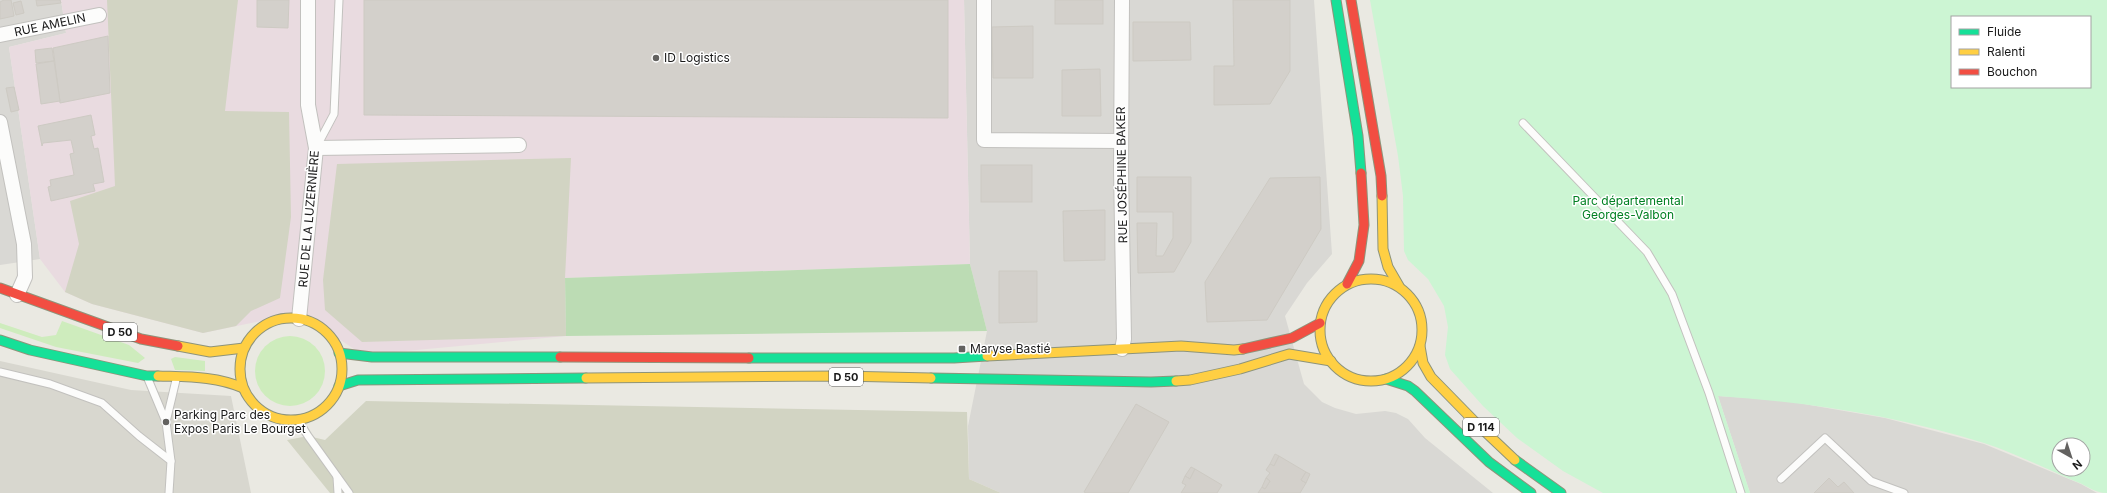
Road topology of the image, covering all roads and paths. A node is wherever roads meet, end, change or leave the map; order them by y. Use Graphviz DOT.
graph roads {
  1 [pos="308,0"];
  2 [pos="339,0"];
  3 [pos="984,0"];
  4 [pos="1122,0"];
  5 [pos="1336,0"];
  6 [pos="1351,0"];
  7 [pos="99,15"];
  8 [pos="0,35"];
  9 [pos="0,122"];
  10 [pos="1523,124"];
  11 [pos="1121,141"];
  12 [pos="519,145"];
  13 [pos="316,148"];
  14 [pos="1347,284"];
  15 [pos="1399,286"];
  16 [pos="0,288"];
  17 [pos="17,295"];
  18 [pos="299,319"];
  19 [pos="1320,323"];
  20 [pos="0,340"];
  21 [pos="1420,346"];
  22 [pos="244,348"];
  23 [pos="1122,349"];
  24 [pos="339,353"];
  25 [pos="1331,361"];
  26 [pos="0,372"];
  27 [pos="147,376"];
  28 [pos="177,378"];
  29 [pos="1386,379"];
  30 [pos="339,386"];
  31 [pos="243,388"];
  32 [pos="298,420"];
  33 [pos="166,422"];
  34 [pos="171,461"];
  35 [pos="337,477"];
  36 [pos="1781,479"];
  37 [pos="169,493"];
  38 [pos="338,493"];
  39 [pos="349,493"];
  40 [pos="1531,493"];
  41 [pos="1561,493"];
  42 [pos="1741,493"];
  43 [pos="1904,493"];
  1 -- 13 [label="street, RUE DE LA LUZERNIÈRE"];
  2 -- 13 [label="lane"];
  3 -- 11 [label="street"];
  4 -- 11 [label="street, RUE JOSÉPHINE BAKER"];
  5 -- 14 [label="main road"];
  6 -- 15 [label="main road"];
  7 -- 8 [label="street, RUE AMELIN"];
  9 -- 17 [label="street"];
  10 -- 42 [label="lane"];
  11 -- 23 [label="street, RUE JOSÉPHINE BAKER"];
  12 -- 13 [label="street"];
  13 -- 18 [label="street, RUE DE LA LUZERNIÈRE"];
  14 -- 15 [label="main road"];
  14 -- 19 [label="main road"];
  15 -- 21 [label="main road"];
  16 -- 17 [label="main road, D 50"];
  17 -- 22 [label="main road, D 50"];
  18 -- 22 [label="main road"];
  18 -- 24 [label="main road"];
  19 -- 23 [label="main road, D 50"];
  19 -- 25 [label="main road"];
  20 -- 27 [label="main road"];
  21 -- 29 [label="main road"];
  21 -- 41 [label="main road, D 114"];
  22 -- 31 [label="main road"];
  23 -- 24 [label="main road, D 50"];
  24 -- 30 [label="main road"];
  25 -- 29 [label="main road"];
  25 -- 30 [label="main road, D 50"];
  26 -- 34 [label="lane"];
  27 -- 28 [label="main road"];
  27 -- 33 [label="lane"];
  28 -- 31 [label="main road"];
  28 -- 33 [label="lane"];
  29 -- 40 [label="main road, D 114"];
  30 -- 32 [label="main road"];
  31 -- 32 [label="main road"];
  32 -- 35 [label="lane"];
  33 -- 34 [label="lane"];
  34 -- 37 [label="lane"];
  35 -- 38 [label="lane"];
  35 -- 39 [label="lane"];
  36 -- 43 [label="lane"];
}
